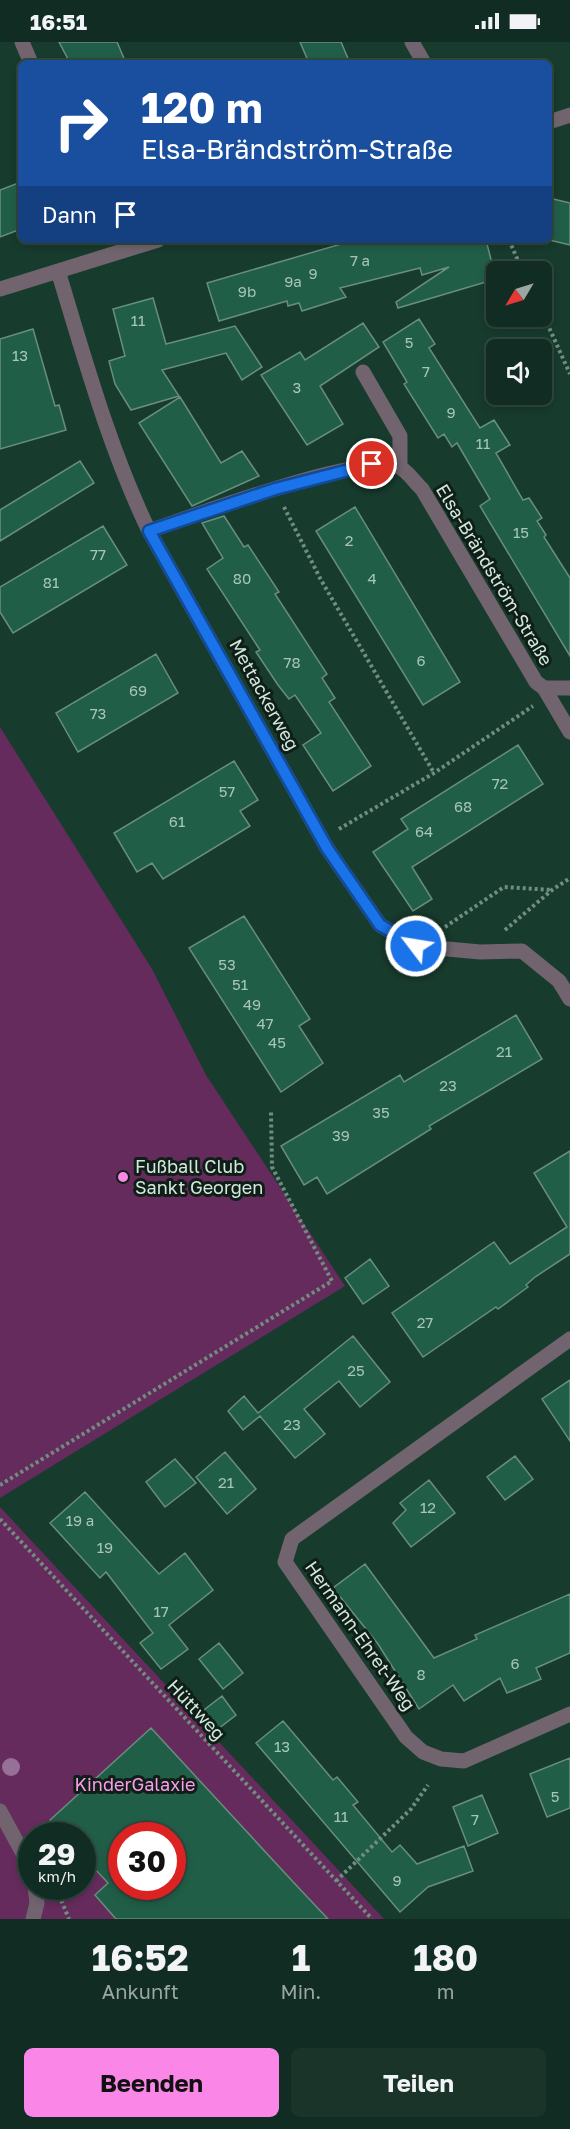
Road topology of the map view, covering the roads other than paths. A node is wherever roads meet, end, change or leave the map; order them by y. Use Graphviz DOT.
graph roads {
  1 [pos="22,42"];
  2 [pos="412,42"];
  3 [pos="31,60"];
  4 [pos="422,60"];
  5 [pos="570,116"];
  6 [pos="552,121"];
  7 [pos="101,243"];
  8 [pos="148,243"];
  9 [pos="105,256"];
  10 [pos="58,271"];
  11 [pos="0,289"];
  12 [pos="363,372"];
  13 [pos="400,467"];
  14 [pos="149,531"];
  15 [pos="569,687"];
  16 [pos="544,688"];
  17 [pos="570,732"];
  18 [pos="570,999"];
  19 [pos="570,1339"];
  20 [pos="570,1714"];
  21 [pos="0,1811"];
  22 [pos="18,1844"];
  23 [pos="37,1900"];
  24 [pos="33,1919"];
  1 -- 3 [label="street"];
  2 -- 4 [label="street"];
  5 -- 6 [label="street"];
  7 -- 9 [label="street"];
  8 -- 9 [label="street"];
  9 -- 10 [label="street"];
  10 -- 11 [label="street"];
  10 -- 14 [label="street, Mettackerweg"];
  12 -- 13 [label="street"];
  13 -- 14 [label="street"];
  13 -- 16 [label="street, Elsa-Brändström-Straße"];
  14 -- 18 [label="street, Mettackerweg"];
  15 -- 16 [label="street, Elsa-Brändström-Straße"];
  16 -- 17 [label="street"];
  19 -- 20 [label="street, Hermann-Ehret-Weg"];
  21 -- 22 [label="street"];
  23 -- 24 [label="street"];
}
